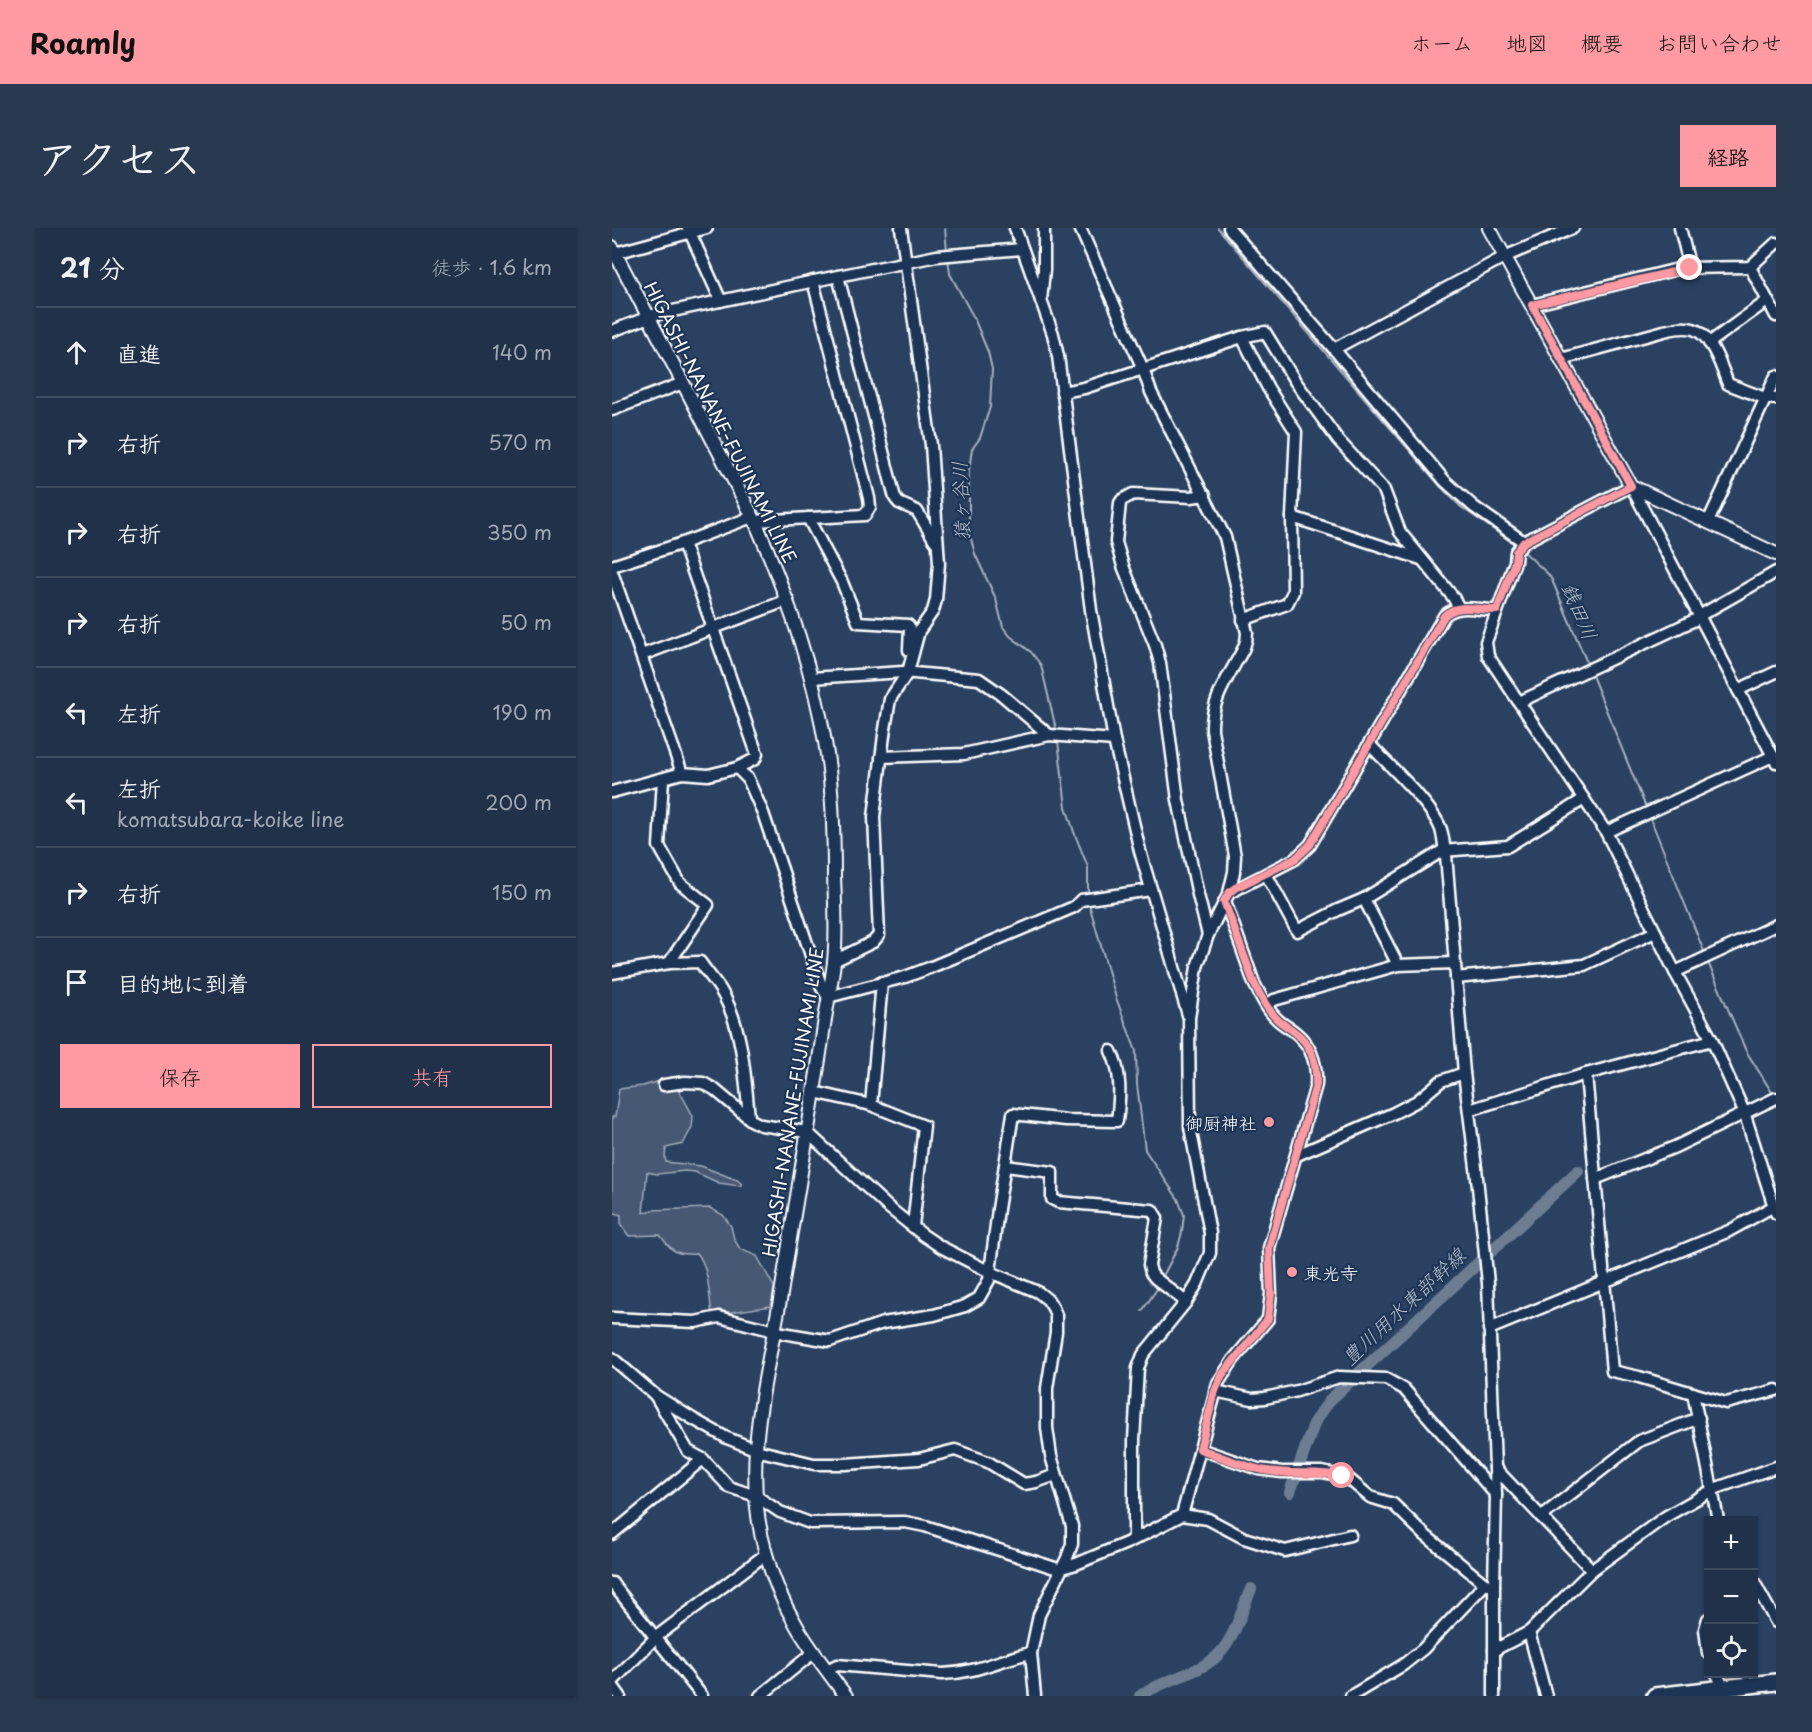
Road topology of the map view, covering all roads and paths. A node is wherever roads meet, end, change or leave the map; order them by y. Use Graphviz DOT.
graph roads {
  1 [pos="707,228"];
  2 [pos="901,228"];
  3 [pos="1015,228"];
  4 [pos="1044,228"];
  5 [pos="1080,228"];
  6 [pos="1229,228"];
  7 [pos="1488,228"];
  8 [pos="1573,228"];
  9 [pos="1680,228"];
  10 [pos="688,230"];
  11 [pos="1776,243"];
  12 [pos="1022,249"];
  13 [pos="614,250"];
  14 [pos="1504,257"];
  15 [pos="907,263"];
  16 [pos="1750,267"];
  17 [pos="1690,268"];
  18 [pos="838,276"];
  19 [pos="813,281"];
  20 [pos="721,301"];
  21 [pos="1767,301"];
  22 [pos="1041,304"];
  23 [pos="1532,305"];
  24 [pos="1776,316"];
  25 [pos="647,317"];
  26 [pos="612,332"];
  27 [pos="1242,337"];
  28 [pos="1709,344"];
  29 [pos="1334,349"];
  30 [pos="1560,359"];
  31 [pos="1143,369"];
  32 [pos="1776,376"];
  33 [pos="683,383"];
  34 [pos="1062,392"];
  35 [pos="1771,399"];
  36 [pos="612,410"];
  37 [pos="1631,486"];
  38 [pos="1205,495"];
  39 [pos="808,518"];
  40 [pos="1292,518"];
  41 [pos="753,519"];
  42 [pos="1708,522"];
  43 [pos="1524,542"];
  44 [pos="683,543"];
  45 [pos="938,547"];
  46 [pos="1776,554"];
  47 [pos="1421,559"];
  48 [pos="612,566"];
  49 [pos="612,572"];
  50 [pos="1776,572"];
  51 [pos="788,600"];
  52 [pos="1459,608"];
  53 [pos="1497,610"];
  54 [pos="1699,617"];
  55 [pos="1244,620"];
  56 [pos="714,629"];
  57 [pos="642,655"];
  58 [pos="908,672"];
  59 [pos="1776,672"];
  60 [pos="811,678"];
  61 [pos="1738,690"];
  62 [pos="1519,702"];
  63 [pos="1049,735"];
  64 [pos="1114,740"];
  65 [pos="1369,744"];
  66 [pos="881,757"];
  67 [pos="1775,759"];
  68 [pos="737,768"];
  69 [pos="682,773"];
  70 [pos="663,778"];
  71 [pos="612,792"];
  72 [pos="1584,799"];
  73 [pos="1606,832"];
  74 [pos="1444,850"];
  75 [pos="1266,874"];
  76 [pos="1151,890"];
  77 [pos="1227,897"];
  78 [pos="1364,899"];
  79 [pos="1776,925"];
  80 [pos="1655,932"];
  81 [pos="1208,935"];
  82 [pos="834,960"];
  83 [pos="669,963"];
  84 [pos="1455,963"];
  85 [pos="1398,965"];
  86 [pos="1675,972"];
  87 [pos="612,973"];
  88 [pos="1456,978"];
  89 [pos="882,982"];
  90 [pos="828,997"];
  91 [pos="1267,1005"];
  92 [pos="1189,1018"];
  93 [pos="1712,1041"];
  94 [pos="1111,1051"];
  95 [pos="1464,1073"];
  96 [pos="1586,1074"];
  97 [pos="664,1085"];
  98 [pos="814,1092"];
  99 [pos="1772,1100"];
  100 [pos="871,1105"];
  101 [pos="1469,1110"];
  102 [pos="1744,1112"];
  103 [pos="749,1118"];
  104 [pos="807,1132"];
  105 [pos="1297,1155"];
  106 [pos="1005,1166"];
  107 [pos="1595,1179"];
  108 [pos="1775,1209"];
  109 [pos="913,1226"];
  110 [pos="990,1272"];
  111 [pos="1604,1283"];
  112 [pos="1186,1302"];
  113 [pos="612,1318"];
  114 [pos="1489,1329"];
  115 [pos="775,1330"];
  116 [pos="612,1358"];
  117 [pos="1776,1390"];
  118 [pos="1215,1391"];
  119 [pos="1693,1393"];
  120 [pos="655,1395"];
  121 [pos="1699,1418"];
  122 [pos="755,1449"];
  123 [pos="1200,1449"];
  124 [pos="703,1459"];
  125 [pos="1776,1467"];
  126 [pos="1495,1468"];
  127 [pos="1056,1475"];
  128 [pos="1714,1489"];
  129 [pos="1496,1495"];
  130 [pos="756,1496"];
  131 [pos="1182,1515"];
  132 [pos="1541,1516"];
  133 [pos="1717,1516"];
  134 [pos="612,1534"];
  135 [pos="1350,1535"];
  136 [pos="1131,1540"];
  137 [pos="766,1554"];
  138 [pos="1062,1569"];
  139 [pos="1592,1570"];
  140 [pos="612,1583"];
  141 [pos="1490,1585"];
  142 [pos="1758,1589"];
  143 [pos="1776,1622"];
  144 [pos="1529,1632"];
  145 [pos="656,1637"];
  146 [pos="1494,1650"];
  147 [pos="813,1653"];
  148 [pos="1031,1653"];
  149 [pos="827,1670"];
  150 [pos="1719,1678"];
  151 [pos="1776,1682"];
  152 [pos="612,1683"];
  153 [pos="1724,1689"];
  154 [pos="1686,1694"];
  155 [pos="620,1696"];
  156 [pos="702,1696"];
  157 [pos="760,1696"];
  158 [pos="846,1696"];
  159 [pos="1035,1696"];
  160 [pos="1352,1696"];
  161 [pos="1494,1696"];
  162 [pos="1546,1696"];
  163 [pos="1655,1696"];
  1 -- 10 [label="street"];
  2 -- 15 [label="street"];
  3 -- 12 [label="street"];
  4 -- 22 [label="street"];
  5 -- 31 [label="street"];
  6 -- 29 [label="street"];
  7 -- 14 [label="main road"];
  8 -- 14 [label="street"];
  9 -- 17 [label="street"];
  10 -- 13 [label="street"];
  10 -- 20 [label="street"];
  11 -- 16 [label="street"];
  12 -- 15 [label="street"];
  12 -- 22 [label="street"];
  13 -- 25 [label="main road, HIGASHI-NANANE-FUJINAMI LINE"];
  14 -- 23 [label="main road"];
  14 -- 29 [label="street"];
  15 -- 18 [label="street"];
  15 -- 45 [label="street"];
  16 -- 17 [label="street"];
  16 -- 21 [label="street"];
  17 -- 23 [label="street"];
  18 -- 19 [label="street"];
  18 -- 45 [label="street"];
  19 -- 20 [label="street"];
  19 -- 39 [label="street"];
  20 -- 25 [label="street"];
  21 -- 24 [label="street"];
  21 -- 28 [label="street"];
  22 -- 34 [label="street"];
  23 -- 30 [label="main road"];
  25 -- 26 [label="street"];
  25 -- 33 [label="main road, HIGASHI-NANANE-FUJINAMI LINE"];
  27 -- 31 [label="street"];
  27 -- 40 [label="street"];
  27 -- 47 [label="street"];
  28 -- 30 [label="street"];
  28 -- 35 [label="street"];
  29 -- 43 [label="street"];
  30 -- 37 [label="main road"];
  31 -- 34 [label="street"];
  31 -- 38 [label="street"];
  32 -- 35 [label="street"];
  33 -- 36 [label="street"];
  33 -- 41 [label="main road, HIGASHI-NANANE-FUJINAMI LINE"];
  34 -- 64 [label="street"];
  35 -- 42 [label="street"];
  37 -- 42 [label="main road"];
  37 -- 43 [label="street"];
  37 -- 54 [label="street"];
  38 -- 55 [label="street"];
  38 -- 81 [label="street"];
  39 -- 41 [label="street"];
  39 -- 58 [label="street"];
  40 -- 47 [label="street"];
  40 -- 55 [label="street"];
  41 -- 44 [label="street"];
  41 -- 51 [label="main road, HIGASHI-NANANE-FUJINAMI LINE"];
  42 -- 46 [label="main road"];
  43 -- 53 [label="street"];
  44 -- 48 [label="street"];
  44 -- 56 [label="street"];
  45 -- 58 [label="street"];
  47 -- 52 [label="street"];
  49 -- 57 [label="street"];
  50 -- 54 [label="street"];
  51 -- 56 [label="street"];
  51 -- 60 [label="main road, HIGASHI-NANANE-FUJINAMI LINE"];
  52 -- 53 [label="street"];
  52 -- 65 [label="street"];
  53 -- 62 [label="street"];
  54 -- 61 [label="street"];
  54 -- 62 [label="street"];
  55 -- 77 [label="street"];
  56 -- 57 [label="street"];
  56 -- 68 [label="street"];
  57 -- 69 [label="street"];
  58 -- 60 [label="street"];
  58 -- 63 [label="street"];
  58 -- 66 [label="street"];
  59 -- 61 [label="street"];
  60 -- 82 [label="main road, HIGASHI-NANANE-FUJINAMI LINE"];
  61 -- 67 [label="street"];
  62 -- 72 [label="street"];
  63 -- 64 [label="street"];
  63 -- 66 [label="street"];
  64 -- 76 [label="street"];
  65 -- 74 [label="street"];
  65 -- 75 [label="street"];
  66 -- 82 [label="street"];
  67 -- 73 [label="street"];
  68 -- 69 [label="street"];
  68 -- 90 [label="street"];
  69 -- 70 [label="street"];
  70 -- 71 [label="street"];
  70 -- 83 [label="street"];
  72 -- 73 [label="street"];
  72 -- 74 [label="street"];
  73 -- 80 [label="street"];
  74 -- 78 [label="street"];
  74 -- 84 [label="street"];
  75 -- 77 [label="street"];
  75 -- 78 [label="street"];
  76 -- 89 [label="street"];
  76 -- 92 [label="street"];
  77 -- 81 [label="street"];
  77 -- 91 [label="street"];
  78 -- 85 [label="street"];
  79 -- 86 [label="street"];
  80 -- 86 [label="street"];
  80 -- 88 [label="street"];
  81 -- 92 [label="street"];
  82 -- 90 [label="main road, HIGASHI-NANANE-FUJINAMI LINE"];
  83 -- 87 [label="street"];
  83 -- 103 [label="street"];
  84 -- 85 [label="street"];
  84 -- 88 [label="street"];
  85 -- 91 [label="street"];
  86 -- 93 [label="street"];
  88 -- 95 [label="street"];
  89 -- 90 [label="street"];
  89 -- 100 [label="street"];
  90 -- 98 [label="main road, HIGASHI-NANANE-FUJINAMI LINE"];
  91 -- 105 [label="street"];
  92 -- 112 [label="street"];
  93 -- 96 [label="street"];
  93 -- 102 [label="street"];
  94 -- 106 [label="street"];
  95 -- 101 [label="street"];
  95 -- 105 [label="street"];
  96 -- 101 [label="street"];
  96 -- 107 [label="street"];
  97 -- 103 [label="street"];
  98 -- 100 [label="street"];
  98 -- 104 [label="main road, HIGASHI-NANANE-FUJINAMI LINE"];
  99 -- 102 [label="street"];
  100 -- 109 [label="street"];
  101 -- 114 [label="street"];
  102 -- 107 [label="street"];
  102 -- 108 [label="street"];
  103 -- 104 [label="street"];
  104 -- 109 [label="street"];
  104 -- 115 [label="main road, HIGASHI-NANANE-FUJINAMI LINE"];
  105 -- 118 [label="street"];
  106 -- 110 [label="street"];
  106 -- 112 [label="street"];
  107 -- 111 [label="street"];
  108 -- 111 [label="street"];
  109 -- 110 [label="street"];
  110 -- 115 [label="street"];
  110 -- 127 [label="street"];
  111 -- 114 [label="street"];
  111 -- 119 [label="street"];
  112 -- 136 [label="street"];
  113 -- 115 [label="street"];
  114 -- 126 [label="street"];
  115 -- 122 [label="main road, HIGASHI-NANANE-FUJINAMI LINE"];
  116 -- 120 [label="street"];
  117 -- 119 [label="street"];
  118 -- 123 [label="street"];
  118 -- 129 [label="street"];
  119 -- 121 [label="street"];
  120 -- 122 [label="street"];
  120 -- 124 [label="street"];
  121 -- 128 [label="street"];
  121 -- 132 [label="street"];
  122 -- 127 [label="street"];
  122 -- 130 [label="main road, HIGASHI-NANANE-FUJINAMI LINE"];
  123 -- 131 [label="street"];
  123 -- 141 [label="street"];
  124 -- 130 [label="street"];
  124 -- 134 [label="street"];
  125 -- 128 [label="street"];
  126 -- 129 [label="street"];
  126 -- 132 [label="street"];
  127 -- 138 [label="street"];
  128 -- 133 [label="street"];
  128 -- 139 [label="street"];
  129 -- 141 [label="street"];
  130 -- 137 [label="main road, HIGASHI-NANANE-FUJINAMI LINE"];
  130 -- 138 [label="street"];
  131 -- 135 [label="street"];
  131 -- 136 [label="street"];
  132 -- 139 [label="street"];
  136 -- 138 [label="street"];
  137 -- 145 [label="street"];
  137 -- 147 [label="main road, HIGASHI-NANANE-FUJINAMI LINE"];
  138 -- 148 [label="street"];
  139 -- 144 [label="street"];
  140 -- 145 [label="street"];
  141 -- 146 [label="street"];
  141 -- 160 [label="street"];
  142 -- 143 [label="street"];
  144 -- 146 [label="street"];
  144 -- 162 [label="street"];
  145 -- 152 [label="street"];
  145 -- 156 [label="street"];
  146 -- 161 [label="street"];
  147 -- 149 [label="main road, HIGASHI-NANANE-FUJINAMI LINE"];
  147 -- 157 [label="street"];
  148 -- 149 [label="street"];
  148 -- 159 [label="street"];
  149 -- 158 [label="main road, HIGASHI-NANANE-FUJINAMI LINE"];
  150 -- 153 [label="street"];
  151 -- 153 [label="highway"];
  152 -- 155 [label="street"];
  153 -- 154 [label="highway"];
  154 -- 163 [label="highway"];
}
